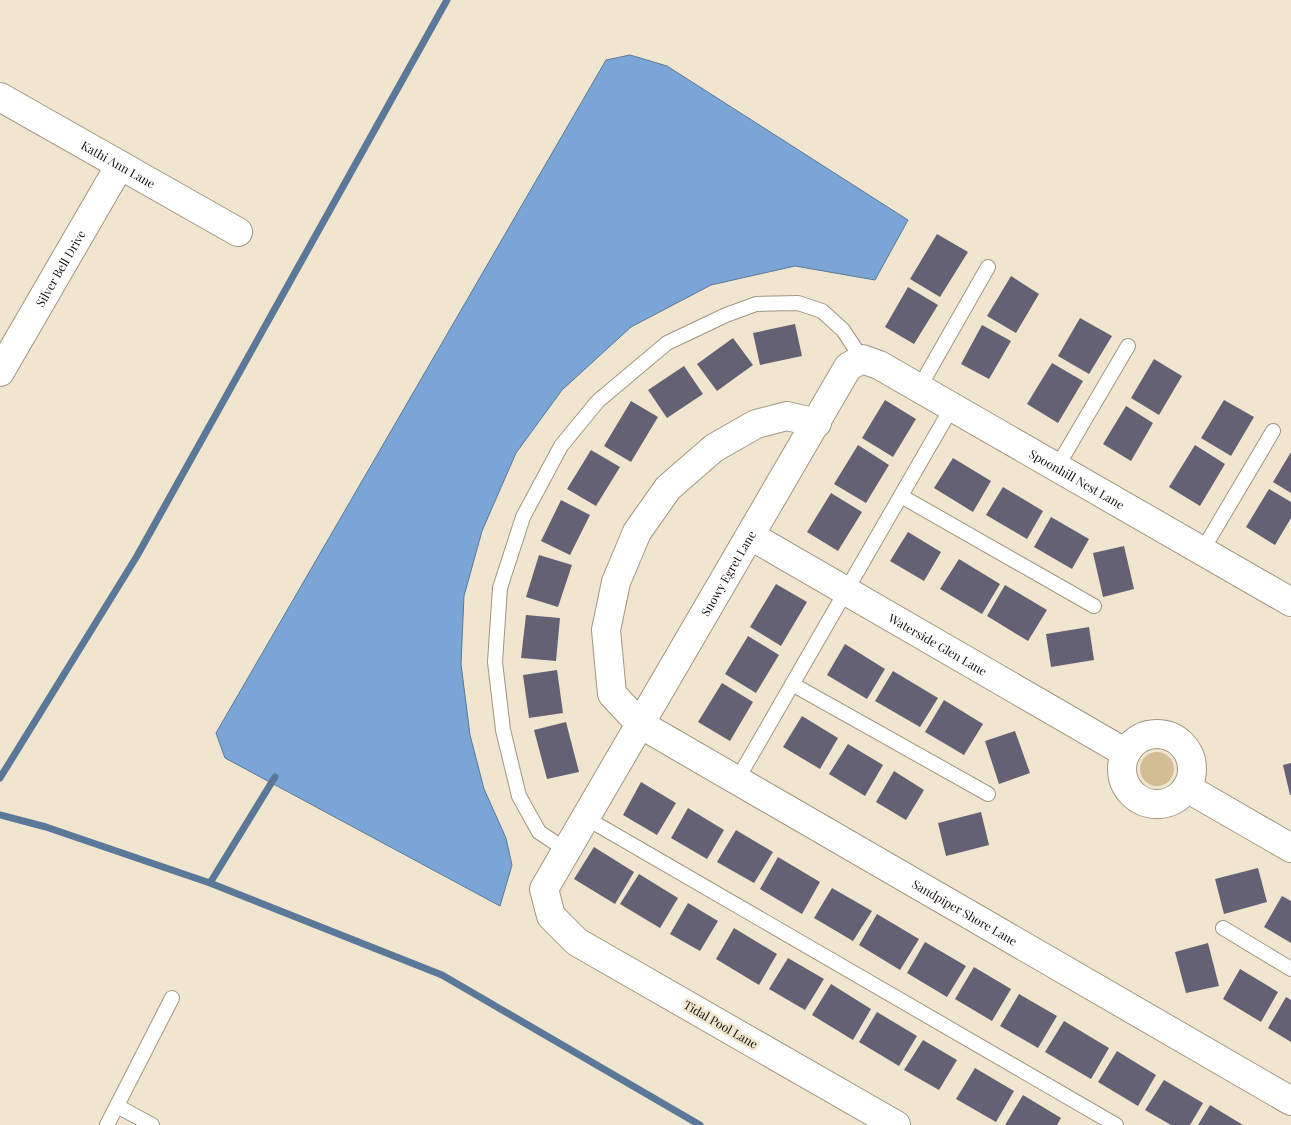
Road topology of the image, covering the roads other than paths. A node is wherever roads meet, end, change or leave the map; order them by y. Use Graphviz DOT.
graph roads {
  1 [pos="0,97"];
  2 [pos="120,165"];
  3 [pos="238,232"];
  4 [pos="988,267"];
  5 [pos="1128,346"];
  6 [pos="862,359"];
  7 [pos="0,372"];
  8 [pos="919,388"];
  9 [pos="952,407"];
  10 [pos="817,423"];
  11 [pos="1273,430"];
  12 [pos="1057,467"];
  13 [pos="901,496"];
  14 [pos="751,536"];
  15 [pos="1202,551"];
  16 [pos="846,591"];
  17 [pos="1291,602"];
  18 [pos="1094,606"];
  19 [pos="792,684"];
  20 [pos="640,724"];
  21 [pos="1126,753"];
  22 [pos="737,780"];
  23 [pos="1187,788"];
  24 [pos="988,794"];
  25 [pos="586,818"];
  26 [pos="1291,848"];
  27 [pos="566,850"];
  28 [pos="551,916"];
  29 [pos="1223,928"];
  30 [pos="1291,969"];
  31 [pos="172,998"];
  32 [pos="1291,1101"];
  33 [pos="117,1106"];
  34 [pos="106,1125"];
  35 [pos="152,1125"];
  36 [pos="896,1125"];
  37 [pos="1116,1125"];
  1 -- 2 [label="street, Kathi Ann Lane"];
  2 -- 3 [label="street, Kathi Ann Lane"];
  2 -- 7 [label="street, Silver Bell Drive"];
  4 -- 8 [label="lane"];
  5 -- 12 [label="lane"];
  6 -- 8 [label="street, Spoonhill Nest Lane"];
  6 -- 10 [label="street, Snowy Egret Lane"];
  6 -- 27 [label="lane"];
  8 -- 9 [label="street, Spoonhill Nest Lane"];
  9 -- 12 [label="street, Spoonhill Nest Lane"];
  9 -- 13 [label="lane"];
  10 -- 14 [label="street, Snowy Egret Lane"];
  10 -- 20 [label="street"];
  11 -- 15 [label="lane"];
  12 -- 15 [label="street, Spoonhill Nest Lane"];
  13 -- 16 [label="lane"];
  13 -- 18 [label="lane"];
  14 -- 16 [label="street, Waterside Glen Lane"];
  14 -- 20 [label="street, Snowy Egret Lane"];
  15 -- 17 [label="street, Spoonhill Nest Lane"];
  16 -- 19 [label="lane"];
  16 -- 21 [label="street, Waterside Glen Lane"];
  19 -- 22 [label="lane"];
  19 -- 24 [label="lane"];
  20 -- 22 [label="street, Sandpiper Shore Lane"];
  20 -- 25 [label="street, Snowy Egret Lane"];
  21 -- 23 [label="street"];
  21 -- 23 [label="street"];
  22 -- 32 [label="street, Sandpiper Shore Lane"];
  23 -- 26 [label="street"];
  25 -- 27 [label="street, Snowy Egret Lane"];
  25 -- 37 [label="lane"];
  27 -- 28 [label="street, Snowy Egret Lane"];
  28 -- 36 [label="street, Tidal Pool Lane"];
  29 -- 30 [label="lane"];
  31 -- 33 [label="lane"];
  33 -- 34 [label="lane"];
  33 -- 35 [label="lane"];
}
